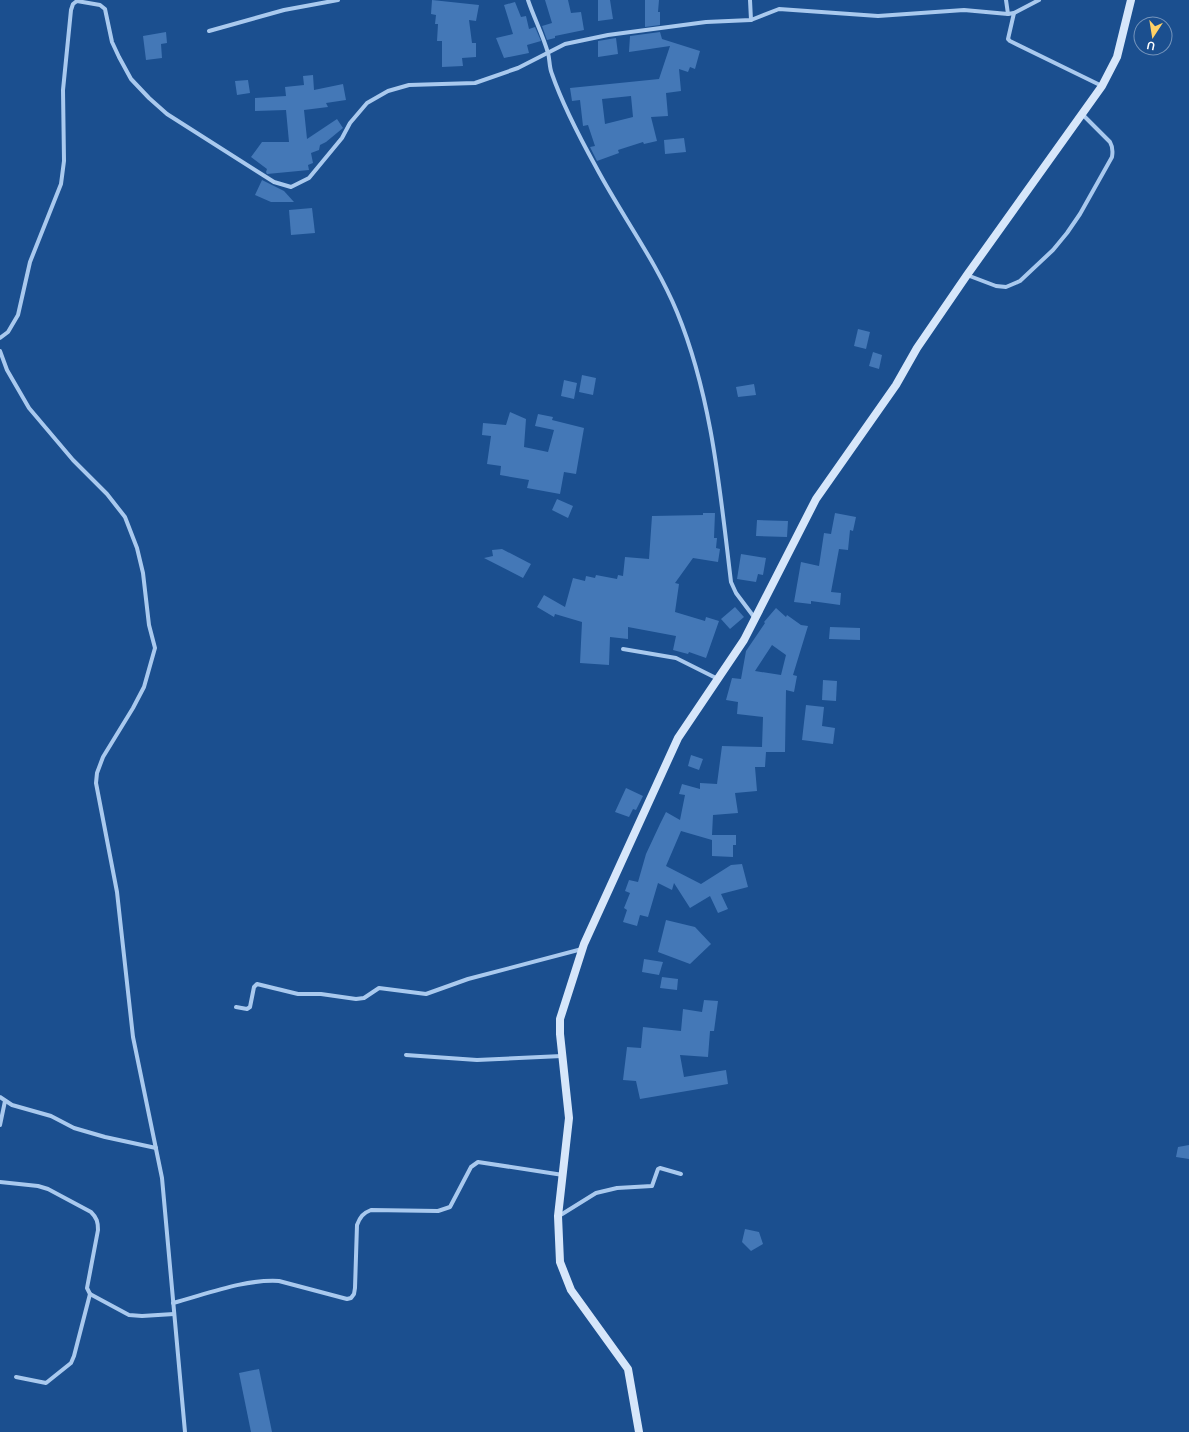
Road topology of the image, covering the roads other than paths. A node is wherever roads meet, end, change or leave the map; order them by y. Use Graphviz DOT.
graph roads {
  1 [pos="338,0"];
  2 [pos="528,0"];
  3 [pos="750,0"];
  4 [pos="1006,0"];
  5 [pos="1039,0"];
  6 [pos="1132,0"];
  7 [pos="1014,13"];
  8 [pos="1008,14"];
  9 [pos="751,20"];
  10 [pos="209,31"];
  11 [pos="548,52"];
  12 [pos="1102,86"];
  13 [pos="1083,115"];
  14 [pos="967,275"];
  15 [pos="0,338"];
  16 [pos="0,351"];
  17 [pos="754,617"];
  18 [pos="623,649"];
  19 [pos="718,679"];
  20 [pos="582,949"];
  21 [pos="236,1007"];
  22 [pos="406,1055"];
  23 [pos="562,1056"];
  24 [pos="0,1097"];
  25 [pos="5,1101"];
  26 [pos="0,1125"];
  27 [pos="156,1148"];
  28 [pos="681,1174"];
  29 [pos="563,1175"];
  30 [pos="0,1182"];
  31 [pos="558,1216"];
  32 [pos="90,1294"];
  33 [pos="173,1303"];
  34 [pos="174,1314"];
  35 [pos="16,1377"];
  36 [pos="186,1432"];
  37 [pos="639,1432"];
  1 -- 10 [label="street"];
  2 -- 11 [label="street"];
  3 -- 9 [label="street"];
  4 -- 8 [label="street"];
  5 -- 7 [label="street"];
  6 -- 12 [label="street"];
  7 -- 8 [label="street"];
  7 -- 12 [label="street"];
  8 -- 9 [label="street"];
  9 -- 11 [label="street"];
  11 -- 15 [label="street"];
  11 -- 17 [label="street"];
  12 -- 13 [label="street"];
  13 -- 14 [label="street"];
  13 -- 14 [label="street"];
  14 -- 17 [label="street"];
  16 -- 27 [label="street"];
  17 -- 19 [label="street"];
  18 -- 19 [label="street"];
  19 -- 20 [label="street"];
  20 -- 21 [label="street"];
  20 -- 23 [label="street"];
  22 -- 23 [label="street"];
  23 -- 29 [label="street"];
  24 -- 25 [label="street"];
  25 -- 26 [label="street"];
  25 -- 27 [label="street"];
  27 -- 33 [label="street"];
  28 -- 31 [label="street"];
  29 -- 31 [label="street"];
  29 -- 33 [label="street"];
  30 -- 32 [label="street"];
  31 -- 37 [label="street"];
  32 -- 34 [label="street"];
  32 -- 35 [label="street"];
  33 -- 34 [label="street"];
  34 -- 36 [label="street"];
}
